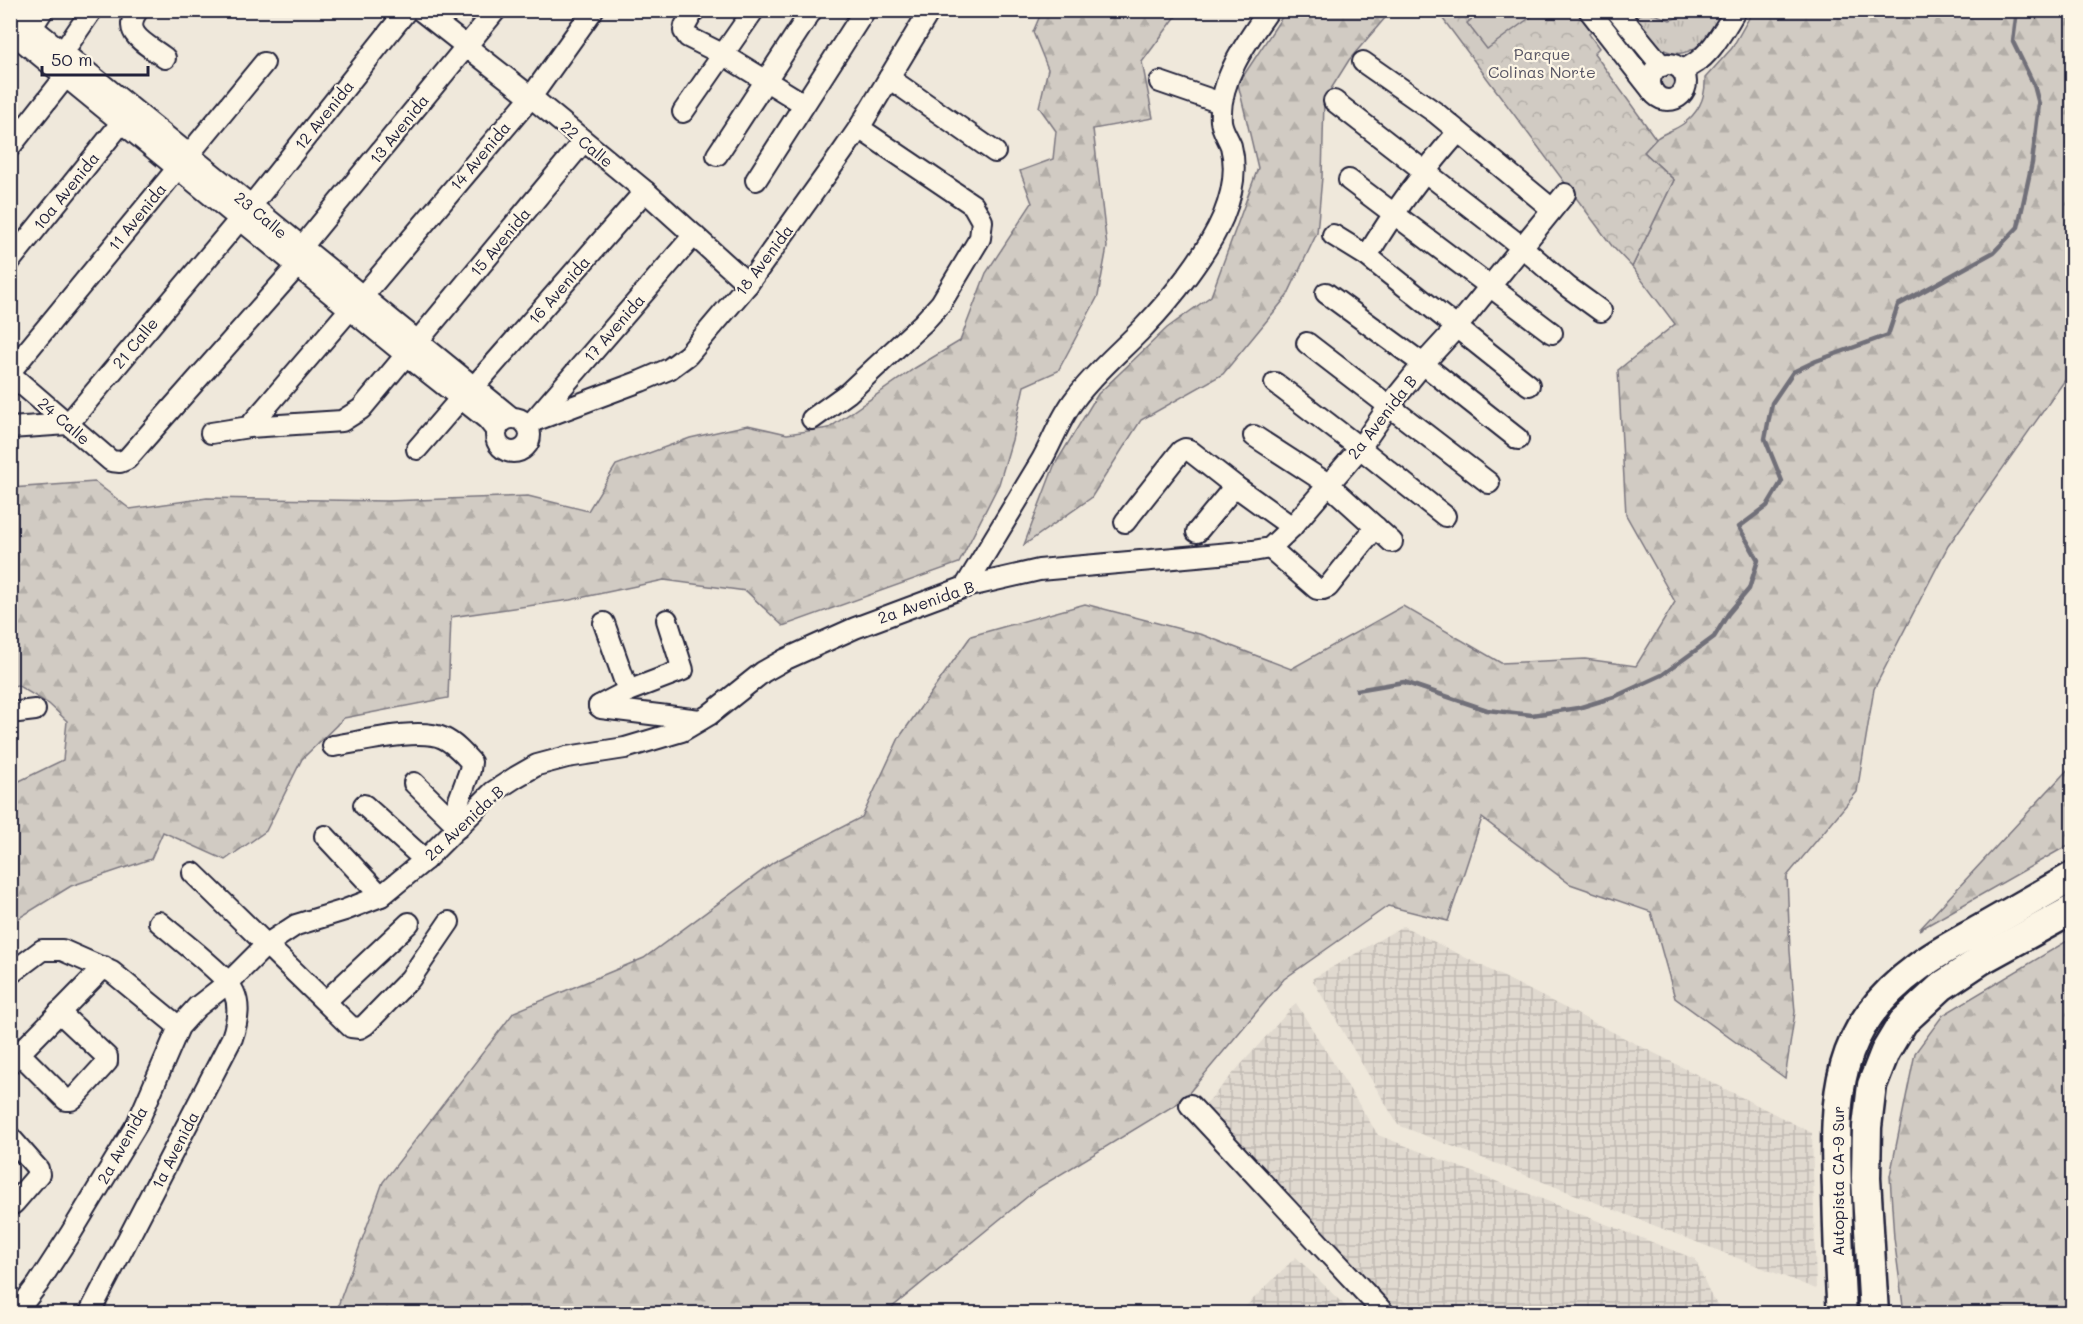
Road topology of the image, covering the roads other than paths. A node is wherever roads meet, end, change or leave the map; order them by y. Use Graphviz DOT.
graph roads {
  1 [pos="11,10"];
  2 [pos="92,10"];
  3 [pos="138,10"];
  4 [pos="407,10"];
  5 [pos="420,10"];
  6 [pos="496,10"];
  7 [pos="593,10"];
  8 [pos="694,10"];
  9 [pos="754,10"];
  10 [pos="812,10"];
  11 [pos="865,10"];
  12 [pos="930,10"];
  13 [pos="1269,10"];
  14 [pos="1589,10"];
  15 [pos="1616,10"];
  16 [pos="1736,10"];
  17 [pos="22,27"];
  18 [pos="1633,33"];
  19 [pos="466,47"];
  20 [pos="1617,47"];
  21 [pos="63,52"];
  22 [pos="724,55"];
  23 [pos="165,58"];
  24 [pos="1363,62"];
  25 [pos="264,63"];
  26 [pos="1662,66"];
  27 [pos="1682,70"];
  28 [pos="66,76"];
  29 [pos="889,78"];
  30 [pos="767,81"];
  31 [pos="1160,82"];
  32 [pos="1655,94"];
  33 [pos="531,97"];
  34 [pos="1334,101"];
  35 [pos="1221,103"];
  36 [pos="804,104"];
  37 [pos="683,112"];
  38 [pos="122,122"];
  39 [pos="859,128"];
  40 [pos="1458,132"];
  41 [pos="583,142"];
  42 [pos="10,147"];
  43 [pos="995,152"];
  44 [pos="717,155"];
  45 [pos="184,161"];
  46 [pos="1424,171"];
  47 [pos="756,180"];
  48 [pos="1349,180"];
  49 [pos="645,191"];
  50 [pos="246,212"];
  51 [pos="1393,213"];
  52 [pos="694,235"];
  53 [pos="1333,235"];
  54 [pos="1522,248"];
  55 [pos="1367,256"];
  56 [pos="300,257"];
  57 [pos="10,261"];
  58 [pos="748,284"];
  59 [pos="1491,285"];
  60 [pos="1326,292"];
  61 [pos="356,303"];
  62 [pos="1601,311"];
  63 [pos="1457,327"];
  64 [pos="1552,333"];
  65 [pos="1307,344"];
  66 [pos="411,348"];
  67 [pos="1424,364"];
  68 [pos="10,373"];
  69 [pos="1275,383"];
  70 [pos="1529,385"];
  71 [pos="467,393"];
  72 [pos="1389,406"];
  73 [pos="812,419"];
  74 [pos="524,421"];
  75 [pos="68,424"];
  76 [pos="10,428"];
  77 [pos="249,428"];
  78 [pos="496,430"];
  79 [pos="211,433"];
  80 [pos="1254,436"];
  81 [pos="1518,439"];
  82 [pos="1360,448"];
  83 [pos="417,449"];
  84 [pos="120,462"];
  85 [pos="1489,483"];
  86 [pos="1328,484"];
  87 [pos="1235,486"];
  88 [pos="1445,516"];
  89 [pos="1125,522"];
  90 [pos="1292,527"];
  91 [pos="1376,527"];
  92 [pos="1197,532"];
  93 [pos="1392,542"];
  94 [pos="1270,548"];
  95 [pos="964,587"];
  96 [pos="667,620"];
  97 [pos="604,623"];
  98 [pos="628,691"];
  99 [pos="35,710"];
  100 [pos="10,713"];
  101 [pos="700,720"];
  102 [pos="333,746"];
  103 [pos="414,783"];
  104 [pos="364,806"];
  105 [pos="455,823"];
  106 [pos="325,836"];
  107 [pos="425,860"];
  108 [pos="193,873"];
  109 [pos="2073,877"];
  110 [pos="381,897"];
  111 [pos="2073,910"];
  112 [pos="159,922"];
  113 [pos="449,922"];
  114 [pos="409,923"];
  115 [pos="267,944"];
  116 [pos="104,967"];
  117 [pos="10,974"];
  118 [pos="230,982"];
  119 [pos="326,1001"];
  120 [pos="59,1011"];
  121 [pos="179,1027"];
  122 [pos="15,1058"];
  123 [pos="1190,1105"];
  124 [pos="15,1150"];
  125 [pos="10,1203"];
  126 [pos="15,1314"];
  127 [pos="89,1314"];
  128 [pos="1384,1314"];
  129 [pos="1842,1314"];
  130 [pos="1874,1314"];
  1 -- 17 [label="street, 23 Calle"];
  2 -- 21 [label="street"];
  3 -- 23 [label="street"];
  4 -- 50 [label="street, 12 Avenida"];
  5 -- 19 [label="street, 22 Calle"];
  6 -- 19 [label="street, 13 Avenida"];
  7 -- 33 [label="street, 14 Avenida"];
  8 -- 22 [label="street"];
  9 -- 22 [label="street"];
  10 -- 30 [label="street"];
  11 -- 36 [label="street"];
  12 -- 29 [label="street, 18 Avenida"];
  13 -- 35 [label="street"];
  14 -- 20 [label="street"];
  15 -- 18 [label="street"];
  16 -- 27 [label="street"];
  17 -- 21 [label="street, 23 Calle"];
  17 -- 28 [label="street, 23 Calle"];
  18 -- 20 [label="street"];
  18 -- 26 [label="street"];
  19 -- 33 [label="street, 22 Calle"];
  19 -- 56 [label="street, 13 Avenida"];
  20 -- 32 [label="street"];
  21 -- 45 [label="street, 23 Calle"];
  22 -- 30 [label="street"];
  22 -- 37 [label="street"];
  24 -- 40 [label="street"];
  25 -- 45 [label="street, 11 Avenida"];
  26 -- 27 [label="street"];
  26 -- 32 [label="street"];
  27 -- 32 [label="street"];
  28 -- 38 [label="street, 23 Calle"];
  28 -- 42 [label="street"];
  29 -- 39 [label="street, 18 Avenida"];
  29 -- 43 [label="street"];
  30 -- 36 [label="street"];
  30 -- 44 [label="street"];
  31 -- 35 [label="street"];
  33 -- 41 [label="street, 22 Calle"];
  33 -- 61 [label="street, 14 Avenida"];
  34 -- 46 [label="street"];
  35 -- 95 [label="street"];
  36 -- 47 [label="street"];
  38 -- 45 [label="street, 23 Calle"];
  38 -- 57 [label="street, 10a Avenida"];
  39 -- 58 [label="street, 18 Avenida"];
  39 -- 73 [label="street"];
  40 -- 46 [label="street"];
  40 -- 54 [label="street, 2a Avenida B"];
  41 -- 49 [label="street, 22 Calle"];
  41 -- 66 [label="street, 15 Avenida"];
  45 -- 50 [label="street, 23 Calle"];
  45 -- 68 [label="street, 11 Avenida"];
  46 -- 51 [label="street"];
  46 -- 54 [label="street"];
  48 -- 51 [label="street"];
  49 -- 52 [label="street, 22 Calle"];
  49 -- 71 [label="street, 16 Avenida"];
  50 -- 56 [label="street, 23 Calle"];
  50 -- 75 [label="street, 21 Calle"];
  51 -- 55 [label="street"];
  51 -- 59 [label="street"];
  52 -- 58 [label="street, 22 Calle"];
  52 -- 74 [label="street, 17 Avenida"];
  53 -- 55 [label="street"];
  54 -- 59 [label="street, 2a Avenida B"];
  54 -- 62 [label="street"];
  55 -- 63 [label="street"];
  56 -- 61 [label="street, 23 Calle"];
  56 -- 84 [label="street, 13 Avenida"];
  58 -- 74 [label="street, 18 Avenida"];
  59 -- 63 [label="street, 2a Avenida B"];
  59 -- 64 [label="street"];
  60 -- 67 [label="street"];
  61 -- 66 [label="street, 23 Calle"];
  61 -- 77 [label="street, 14 Avenida"];
  63 -- 67 [label="street, 2a Avenida B"];
  63 -- 70 [label="street"];
  65 -- 72 [label="street"];
  66 -- 71 [label="street, 23 Calle"];
  66 -- 77 [label="street, 15 Avenida"];
  67 -- 72 [label="street, 2a Avenida B"];
  67 -- 81 [label="street"];
  68 -- 75 [label="street, 24 Calle"];
  69 -- 82 [label="street"];
  71 -- 74 [label="street, 23 Calle"];
  71 -- 78 [label="street, 23 Calle"];
  71 -- 83 [label="street, 16 Avenida"];
  72 -- 82 [label="street, 2a Avenida B"];
  72 -- 85 [label="street"];
  74 -- 78 [label="street"];
  74 -- 78 [label="street"];
  75 -- 76 [label="street"];
  75 -- 84 [label="street, 24 Calle"];
  77 -- 79 [label="street"];
  80 -- 86 [label="street"];
  82 -- 86 [label="street, 2a Avenida B"];
  82 -- 88 [label="street"];
  86 -- 90 [label="street, 2a Avenida B"];
  86 -- 91 [label="street"];
  87 -- 89 [label="street"];
  87 -- 90 [label="street"];
  87 -- 92 [label="street"];
  90 -- 94 [label="street, 2a Avenida B"];
  91 -- 93 [label="street"];
  91 -- 94 [label="street"];
  94 -- 95 [label="street, 2a Avenida B"];
  95 -- 101 [label="street, 2a Avenida B"];
  96 -- 98 [label="street"];
  97 -- 98 [label="street"];
  98 -- 101 [label="street"];
  99 -- 100 [label="street"];
  101 -- 105 [label="street, 2a Avenida B"];
  102 -- 105 [label="street"];
  103 -- 105 [label="street"];
  104 -- 107 [label="street"];
  105 -- 107 [label="street, 2a Avenida B"];
  106 -- 110 [label="street"];
  107 -- 110 [label="street, 2a Avenida B"];
  108 -- 115 [label="street"];
  109 -- 129 [label="highway, Autopista CA-9 Sur"];
  110 -- 115 [label="street, 2a Avenida B"];
  111 -- 130 [label="highway, Autopista CA-9 Sur"];
  112 -- 118 [label="street"];
  113 -- 119 [label="street"];
  114 -- 119 [label="street"];
  115 -- 118 [label="street, 2a Avenida B"];
  115 -- 119 [label="street"];
  116 -- 117 [label="street"];
  116 -- 120 [label="street"];
  116 -- 121 [label="street"];
  118 -- 121 [label="street, 2a Avenida"];
  118 -- 127 [label="street, 1a Avenida"];
  120 -- 122 [label="street"];
  120 -- 122 [label="street"];
  121 -- 126 [label="street, 2a Avenida"];
  123 -- 128 [label="street"];
  124 -- 125 [label="street"];
}
